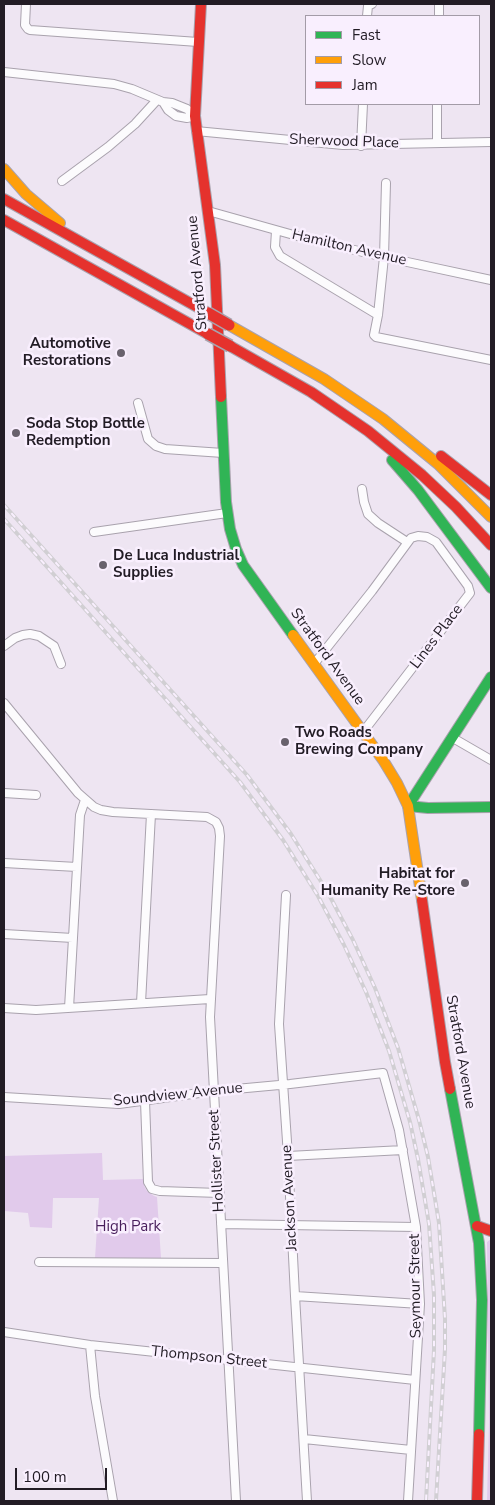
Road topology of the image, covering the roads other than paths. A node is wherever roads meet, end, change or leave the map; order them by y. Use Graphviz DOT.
graph roads {
  1 [pos="26,4"];
  2 [pos="201,4"];
  3 [pos="372,4"];
  4 [pos="367,15"];
  5 [pos="198,42"];
  6 [pos="4,72"];
  7 [pos="160,101"];
  8 [pos="362,105"];
  9 [pos="437,105"];
  10 [pos="195,116"];
  11 [pos="196,132"];
  12 [pos="491,142"];
  13 [pos="437,143"];
  14 [pos="361,146"];
  15 [pos="4,169"];
  16 [pos="62,181"];
  17 [pos="386,183"];
  18 [pos="4,199"];
  19 [pos="208,211"];
  20 [pos="4,220"];
  21 [pos="4,229"];
  22 [pos="276,231"];
  23 [pos="384,257"];
  24 [pos="127,268"];
  25 [pos="491,280"];
  26 [pos="112,281"];
  27 [pos="378,315"];
  28 [pos="491,360"];
  29 [pos="344,392"];
  30 [pos="138,403"];
  31 [pos="330,404"];
  32 [pos="223,453"];
  33 [pos="362,489"];
  34 [pos="491,495"];
  35 [pos="228,513"];
  36 [pos="491,517"];
  37 [pos="94,532"];
  38 [pos="406,542"];
  39 [pos="491,545"];
  40 [pos="491,588"];
  41 [pos="4,646"];
  42 [pos="61,664"];
  43 [pos="314,664"];
  44 [pos="491,680"];
  45 [pos="4,703"];
  46 [pos="364,732"];
  47 [pos="452,738"];
  48 [pos="491,760"];
  49 [pos="4,793"];
  50 [pos="36,795"];
  51 [pos="85,800"];
  52 [pos="408,806"];
  53 [pos="491,807"];
  54 [pos="152,814"];
  55 [pos="4,863"];
  56 [pos="77,867"];
  57 [pos="286,895"];
  58 [pos="4,934"];
  59 [pos="73,938"];
  60 [pos="210,999"];
  61 [pos="141,1003"];
  62 [pos="4,1008"];
  63 [pos="69,1008"];
  64 [pos="383,1073"];
  65 [pos="284,1085"];
  66 [pos="214,1091"];
  67 [pos="4,1096"];
  68 [pos="145,1101"];
  69 [pos="403,1150"];
  70 [pos="288,1156"];
  71 [pos="219,1192"];
  72 [pos="221,1224"];
  73 [pos="291,1225"];
  74 [pos="477,1226"];
  75 [pos="416,1227"];
  76 [pos="491,1231"];
  77 [pos="39,1262"];
  78 [pos="223,1263"];
  79 [pos="294,1296"];
  80 [pos="420,1304"];
  81 [pos="4,1332"];
  82 [pos="90,1345"];
  83 [pos="229,1360"];
  84 [pos="299,1367"];
  85 [pos="415,1380"];
  86 [pos="304,1439"];
  87 [pos="411,1450"];
  88 [pos="113,1501"];
  89 [pos="236,1501"];
  90 [pos="307,1501"];
  91 [pos="408,1501"];
  92 [pos="478,1501"];
  1 -- 5 [label="street"];
  2 -- 5 [label="main road, Stratford Avenue"];
  3 -- 4 [label="street"];
  5 -- 10 [label="main road, Stratford Avenue"];
  6 -- 7 [label="street"];
  7 -- 10 [label="street"];
  7 -- 16 [label="street"];
  8 -- 14 [label="street"];
  9 -- 13 [label="street"];
  10 -- 11 [label="main road, Stratford Avenue"];
  11 -- 14 [label="street, Sherwood Place"];
  11 -- 19 [label="main road, Stratford Avenue"];
  12 -- 13 [label="street, Sherwood Place"];
  13 -- 14 [label="street, Sherwood Place"];
  15 -- 24 [label="main road"];
  17 -- 23 [label="street"];
  18 -- 24 [label="main road"];
  19 -- 22 [label="street, Hamilton Avenue"];
  19 -- 32 [label="main road, Stratford Avenue"];
  20 -- 26 [label="main road"];
  21 -- 26 [label="main road"];
  22 -- 23 [label="street, Hamilton Avenue"];
  22 -- 27 [label="street"];
  23 -- 25 [label="street, Hamilton Avenue"];
  23 -- 27 [label="street"];
  24 -- 29 [label="main road, bridge"];
  26 -- 31 [label="main road, bridge"];
  27 -- 28 [label="street"];
  29 -- 34 [label="main road"];
  29 -- 36 [label="main road"];
  30 -- 32 [label="street"];
  31 -- 39 [label="main road"];
  31 -- 40 [label="main road"];
  32 -- 35 [label="main road, Stratford Avenue"];
  33 -- 38 [label="street"];
  35 -- 37 [label="street"];
  35 -- 43 [label="main road, Stratford Avenue"];
  38 -- 43 [label="street"];
  38 -- 46 [label="street, Lines Place"];
  41 -- 42 [label="street"];
  43 -- 46 [label="main road, Stratford Avenue"];
  44 -- 47 [label="main road"];
  45 -- 51 [label="street"];
  46 -- 52 [label="main road, Stratford Avenue"];
  47 -- 48 [label="street"];
  47 -- 52 [label="main road"];
  49 -- 50 [label="street"];
  51 -- 54 [label="street"];
  51 -- 56 [label="street"];
  52 -- 53 [label="main road"];
  52 -- 74 [label="main road, Stratford Avenue"];
  54 -- 60 [label="street, Hollister Street"];
  54 -- 61 [label="street"];
  55 -- 56 [label="street"];
  56 -- 59 [label="street"];
  57 -- 65 [label="street, Jackson Avenue"];
  58 -- 59 [label="street"];
  59 -- 63 [label="street"];
  60 -- 61 [label="street"];
  60 -- 66 [label="street, Hollister Street"];
  61 -- 63 [label="street"];
  62 -- 63 [label="street"];
  64 -- 65 [label="street, Soundview Avenue"];
  64 -- 69 [label="street, Seymour Street"];
  65 -- 66 [label="street, Soundview Avenue"];
  65 -- 70 [label="street, Jackson Avenue"];
  66 -- 68 [label="street, Soundview Avenue"];
  66 -- 71 [label="street, Hollister Street"];
  67 -- 68 [label="street, Soundview Avenue"];
  68 -- 71 [label="street"];
  69 -- 70 [label="street"];
  69 -- 75 [label="street, Seymour Street"];
  70 -- 73 [label="street, Jackson Avenue"];
  71 -- 72 [label="street, Hollister Street"];
  72 -- 73 [label="street"];
  72 -- 78 [label="street, Hollister Street"];
  73 -- 75 [label="street"];
  73 -- 79 [label="street, Jackson Avenue"];
  74 -- 76 [label="main road"];
  74 -- 92 [label="main road, Stratford Avenue"];
  75 -- 80 [label="street, Seymour Street"];
  77 -- 78 [label="street"];
  78 -- 83 [label="street, Hollister Street"];
  79 -- 80 [label="street"];
  79 -- 84 [label="street, Jackson Avenue"];
  80 -- 85 [label="street, Seymour Street"];
  81 -- 82 [label="street, Thompson Street"];
  82 -- 83 [label="street, Thompson Street"];
  82 -- 88 [label="street"];
  83 -- 84 [label="street, Thompson Street"];
  83 -- 89 [label="street, Hollister Street"];
  84 -- 85 [label="street, Thompson Street"];
  84 -- 86 [label="street, Jackson Avenue"];
  85 -- 87 [label="street, Seymour Street"];
  86 -- 87 [label="street"];
  86 -- 90 [label="street, Jackson Avenue"];
  87 -- 91 [label="street, Seymour Street"];
}
